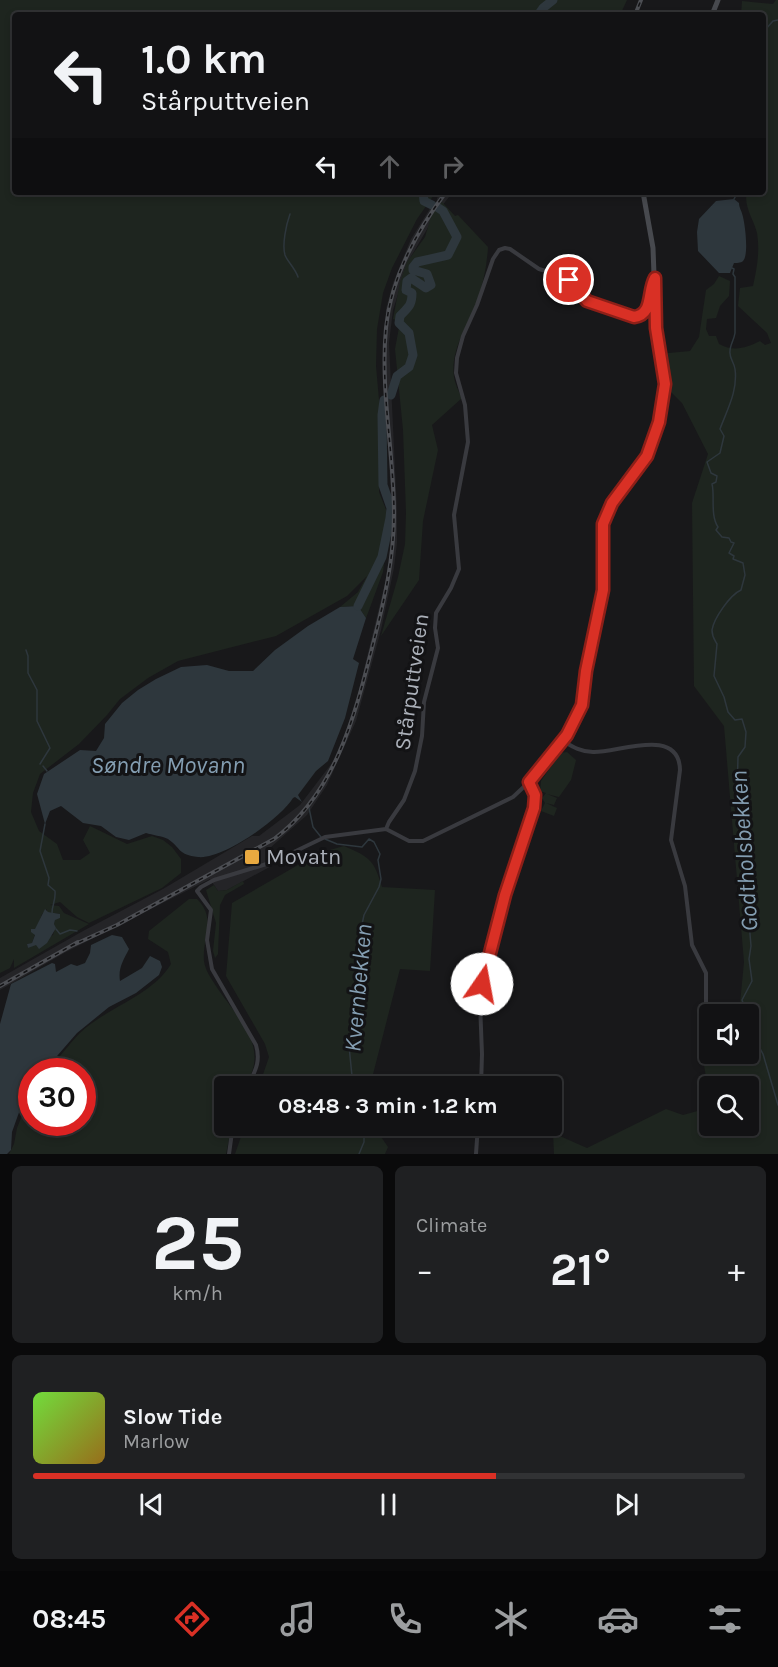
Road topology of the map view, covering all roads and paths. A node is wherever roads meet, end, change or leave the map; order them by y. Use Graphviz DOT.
graph roads {
  1 [pos="644,195"];
  2 [pos="655,278"];
  3 [pos="563,741"];
  4 [pos="529,782"];
  5 [pos="386,830"];
  6 [pos="706,1004"];
  7 [pos="252,1076"];
  8 [pos="481,1076"];
  9 [pos="232,1136"];
  10 [pos="477,1136"];
  11 [pos="230,1154"];
  12 [pos="476,1154"];
  1 -- 2 [label="street"];
  2 -- 3 [label="street"];
  2 -- 5 [label="street, Stårputtveien"];
  3 -- 4 [label="street"];
  3 -- 6 [label="street"];
  4 -- 5 [label="street"];
  4 -- 8 [label="street"];
  5 -- 7 [label="street"];
  9 -- 11 [label="street"];
  10 -- 12 [label="street"];
}
